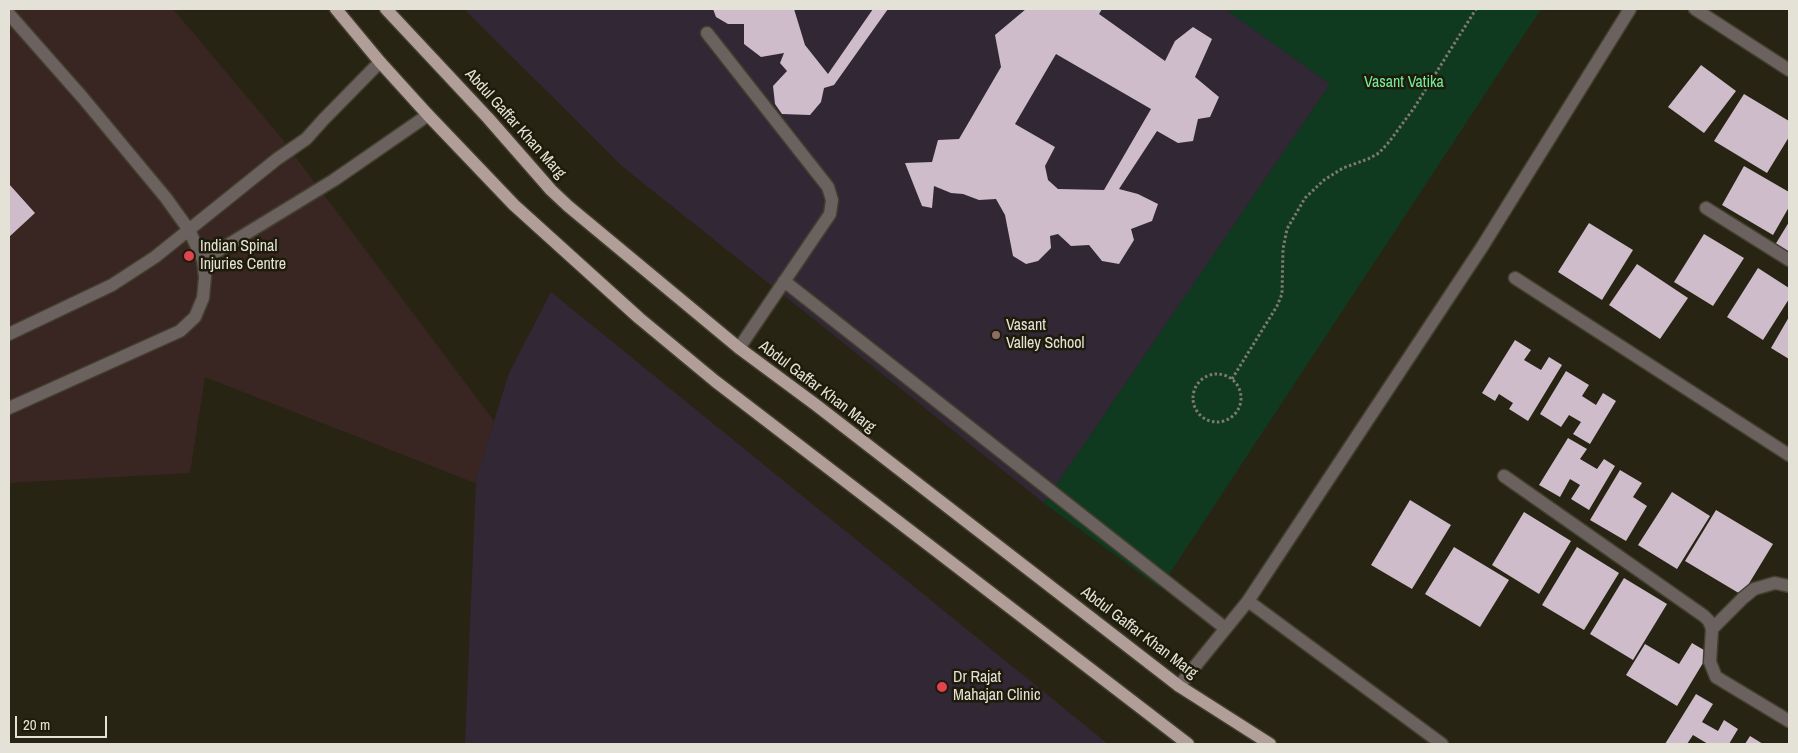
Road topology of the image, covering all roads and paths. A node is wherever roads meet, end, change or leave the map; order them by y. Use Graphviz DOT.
graph roads {
  1 [pos="336,9"];
  2 [pos="386,9"];
  3 [pos="1476,9"];
  4 [pos="1630,9"];
  5 [pos="1695,9"];
  6 [pos="9,14"];
  7 [pos="707,33"];
  8 [pos="380,62"];
  9 [pos="1789,70"];
  10 [pos="428,115"];
  11 [pos="1706,208"];
  12 [pos="189,230"];
  13 [pos="203,260"];
  14 [pos="1789,260"];
  15 [pos="1515,278"];
  16 [pos="784,281"];
  17 [pos="9,334"];
  18 [pos="738,348"];
  19 [pos="1232,379"];
  20 [pos="9,408"];
  21 [pos="1789,456"];
  22 [pos="1504,476"];
  23 [pos="1789,586"];
  24 [pos="1248,601"];
  25 [pos="1225,628"];
  26 [pos="1712,629"];
  27 [pos="1179,686"];
  28 [pos="1789,721"];
  29 [pos="1188,744"];
  30 [pos="1270,744"];
  31 [pos="1442,744"];
  1 -- 8 [label="main road"];
  2 -- 18 [label="main road, Abdul Gaffar Khan Marg"];
  3 -- 19 [label="path"];
  4 -- 24 [label="street"];
  5 -- 9 [label="street"];
  6 -- 12 [label="street"];
  7 -- 16 [label="street"];
  8 -- 10 [label="main road"];
  8 -- 12 [label="street"];
  10 -- 13 [label="street"];
  10 -- 29 [label="main road"];
  11 -- 14 [label="street"];
  12 -- 13 [label="street"];
  12 -- 17 [label="street"];
  13 -- 20 [label="street"];
  15 -- 21 [label="street"];
  16 -- 18 [label="street"];
  16 -- 25 [label="street"];
  18 -- 27 [label="main road, Abdul Gaffar Khan Marg"];
  19 -- 19 [label="path"];
  22 -- 26 [label="street"];
  23 -- 26 [label="street"];
  24 -- 25 [label="street"];
  24 -- 31 [label="street"];
  25 -- 27 [label="street"];
  26 -- 28 [label="street"];
  27 -- 30 [label="main road, Abdul Gaffar Khan Marg"];
}
